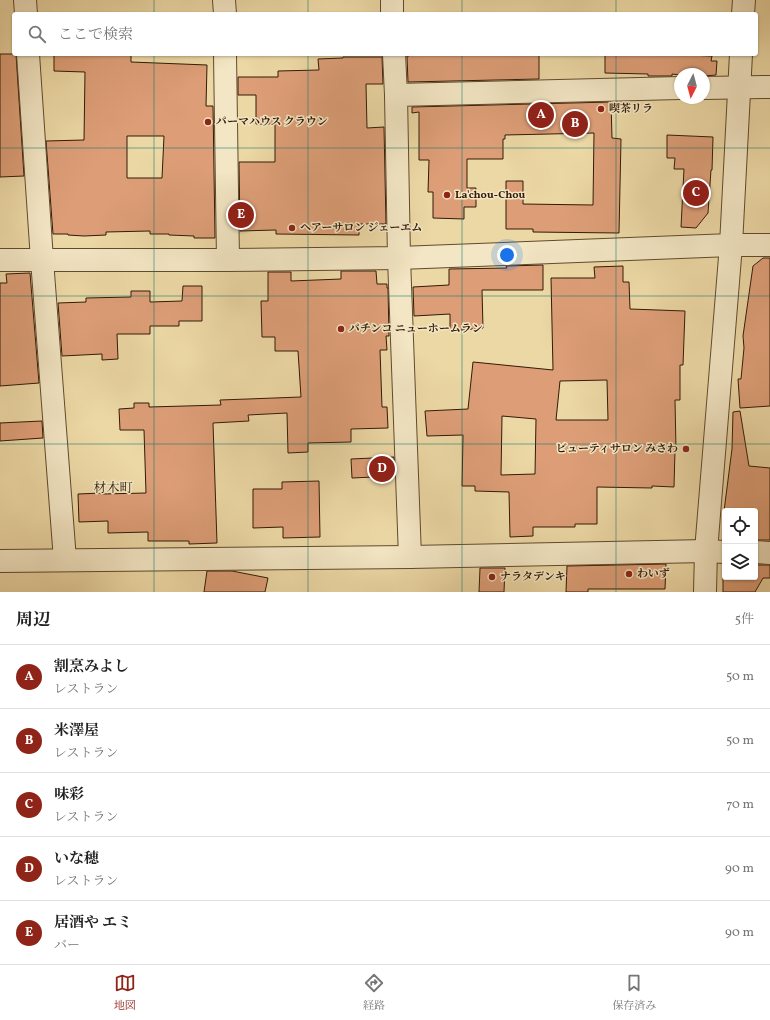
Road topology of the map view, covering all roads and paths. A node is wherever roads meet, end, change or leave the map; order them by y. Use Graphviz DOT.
graph roads {
  1 [pos="25,0"];
  2 [pos="224,0"];
  3 [pos="392,0"];
  4 [pos="744,0"];
  5 [pos="26,12"];
  6 [pos="224,12"];
  7 [pos="392,12"];
  8 [pos="743,12"];
  9 [pos="28,56"];
  10 [pos="225,56"];
  11 [pos="394,56"];
  12 [pos="740,56"];
  13 [pos="738,87"];
  14 [pos="770,87"];
  15 [pos="674,88"];
  16 [pos="710,88"];
  17 [pos="396,95"];
  18 [pos="730,245"];
  19 [pos="770,245"];
  20 [pos="399,258"];
  21 [pos="0,260"];
  22 [pos="42,260"];
  23 [pos="228,260"];
  24 [pos="715,551"];
  25 [pos="758,552"];
  26 [pos="770,553"];
  27 [pos="410,557"];
  28 [pos="65,560"];
  29 [pos="0,561"];
  30 [pos="705,592"];
  1 -- 5 [label="street"];
  2 -- 6 [label="street"];
  3 -- 7 [label="street"];
  4 -- 8 [label="street"];
  9 -- 22 [label="street"];
  10 -- 23 [label="street"];
  11 -- 17 [label="street"];
  12 -- 13 [label="street"];
  13 -- 14 [label="street"];
  13 -- 16 [label="street"];
  13 -- 18 [label="street"];
  15 -- 17 [label="street"];
  17 -- 20 [label="street"];
  18 -- 19 [label="street"];
  18 -- 20 [label="street"];
  18 -- 24 [label="street"];
  20 -- 23 [label="street"];
  20 -- 27 [label="street"];
  21 -- 22 [label="street"];
  22 -- 23 [label="street"];
  22 -- 28 [label="street"];
  24 -- 27 [label="street"];
  24 -- 30 [label="street"];
  25 -- 26 [label="street"];
  27 -- 28 [label="street"];
  28 -- 29 [label="street"];
}
